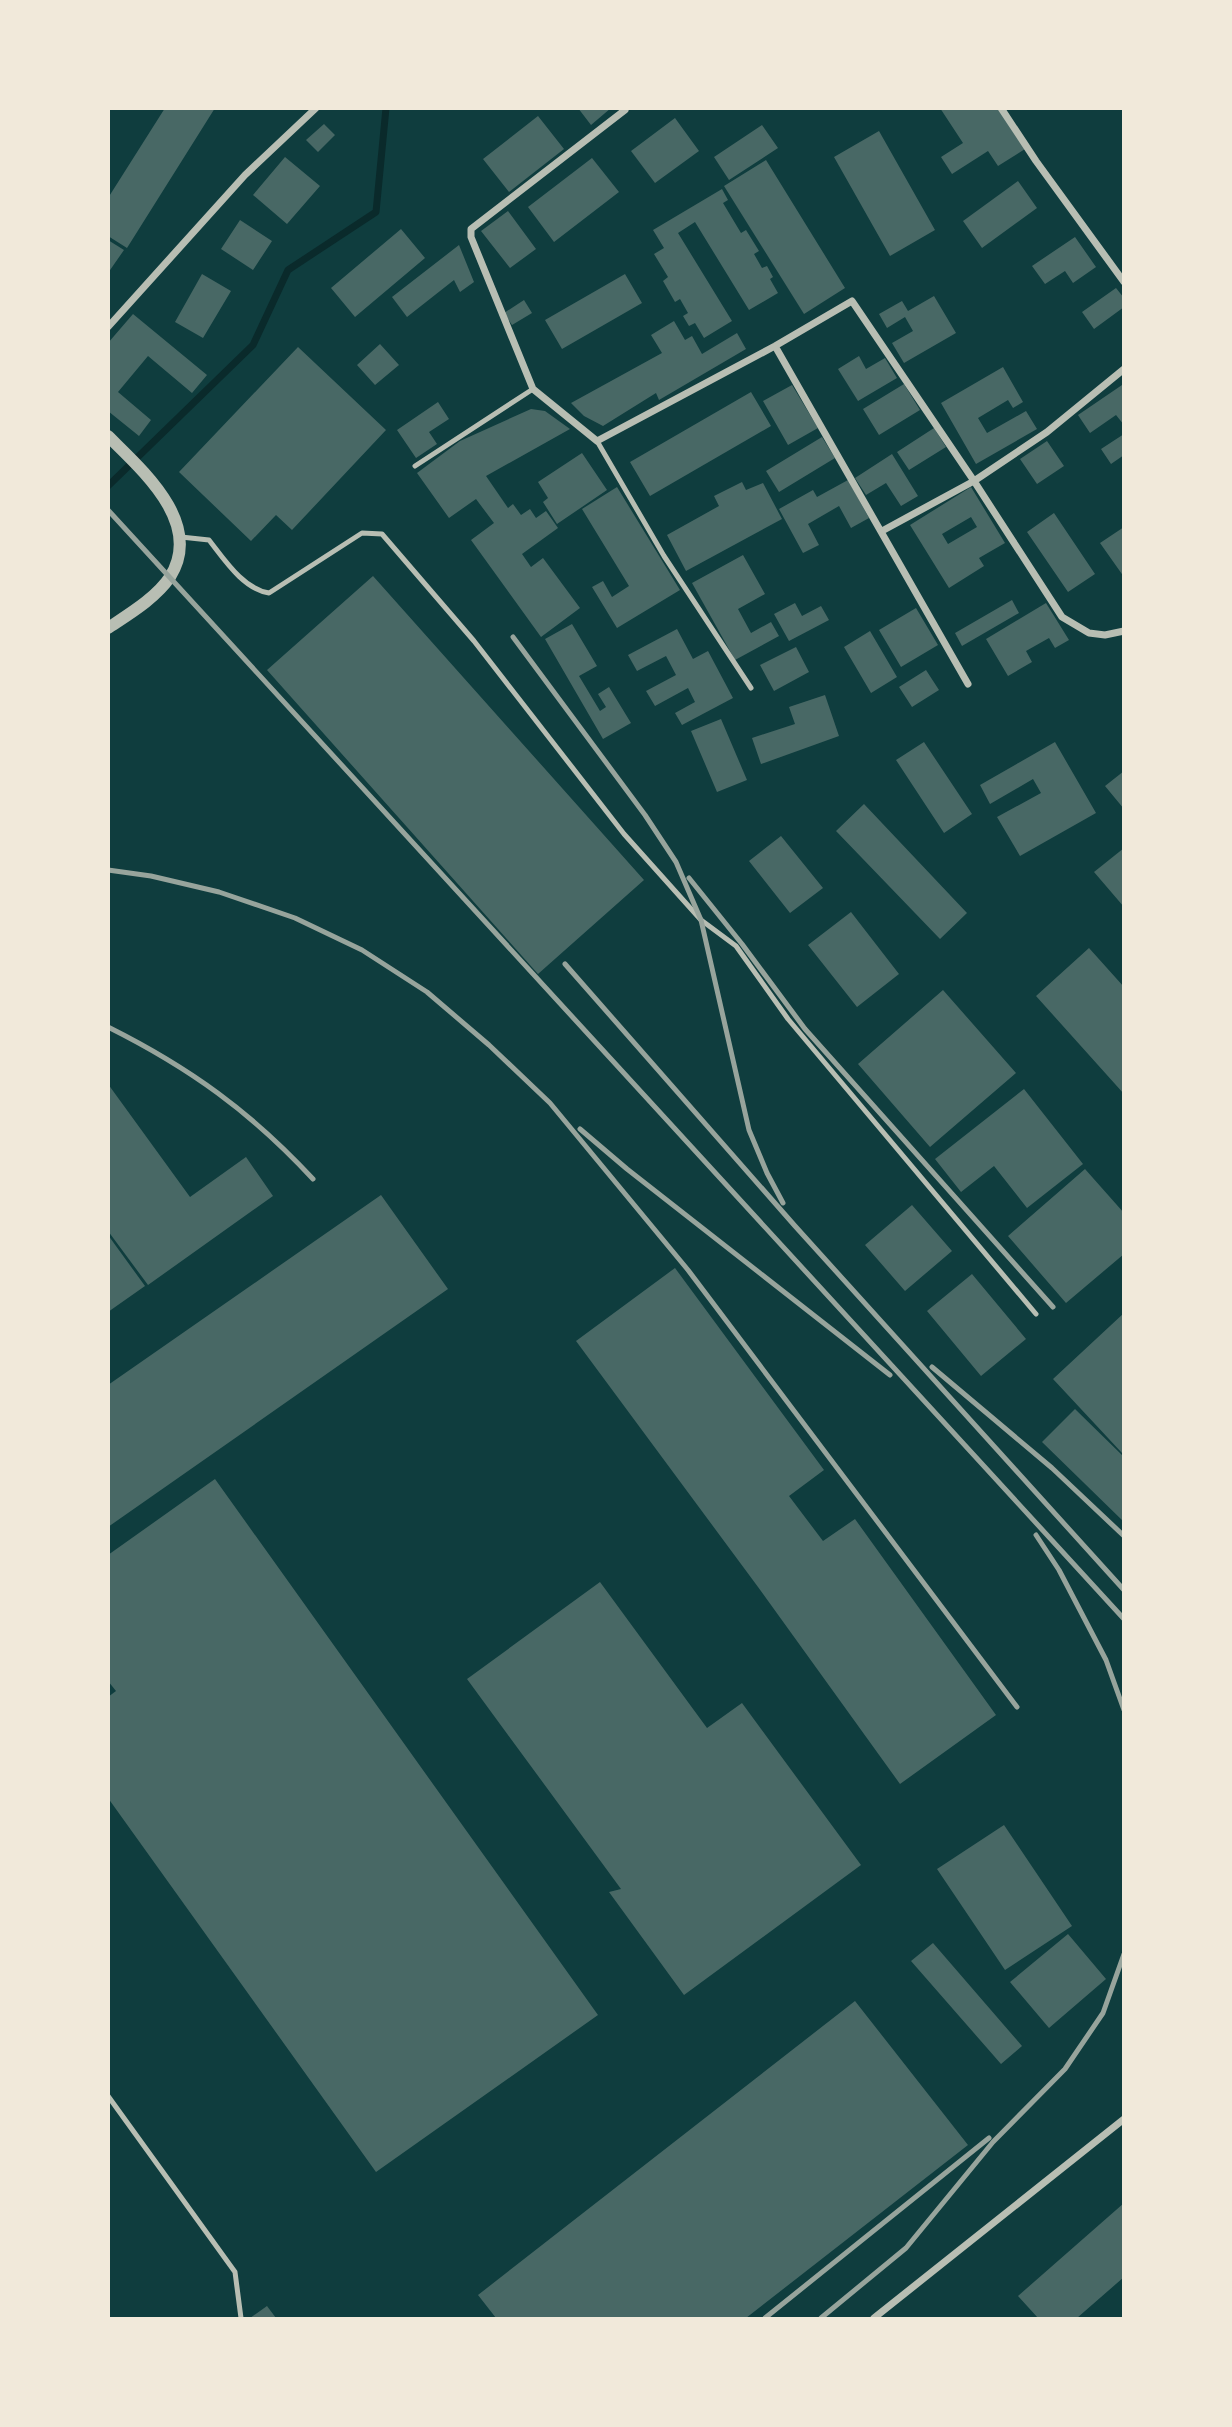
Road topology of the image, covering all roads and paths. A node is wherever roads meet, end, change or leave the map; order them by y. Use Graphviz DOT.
graph roads {
  1 [pos="316,108"];
  2 [pos="1001,108"];
  3 [pos="625,110"];
  4 [pos="1124,282"];
  5 [pos="108,327"];
  6 [pos="775,346"];
  7 [pos="1124,369"];
  8 [pos="533,389"];
  9 [pos="112,439"];
  10 [pos="597,441"];
  11 [pos="415,466"];
  12 [pos="974,481"];
  13 [pos="882,531"];
  14 [pos="178,537"];
  15 [pos="108,628"];
  16 [pos="1124,631"];
  17 [pos="968,684"];
  18 [pos="751,688"];
  19 [pos="1036,1314"];
  20 [pos="108,2096"];
  21 [pos="1124,2119"];
  22 [pos="241,2319"];
  23 [pos="874,2319"];
  1 -- 5 [label="street"];
  2 -- 4 [label="street"];
  3 -- 8 [label="street"];
  6 -- 10 [label="street"];
  6 -- 12 [label="street"];
  6 -- 13 [label="street"];
  7 -- 12 [label="street"];
  8 -- 10 [label="street"];
  8 -- 11 [label="lane"];
  9 -- 14 [label="street"];
  10 -- 18 [label="lane"];
  12 -- 13 [label="street"];
  12 -- 16 [label="street"];
  13 -- 17 [label="street"];
  14 -- 15 [label="street"];
  14 -- 19 [label="lane"];
  20 -- 22 [label="lane"];
  21 -- 23 [label="street"];
}
